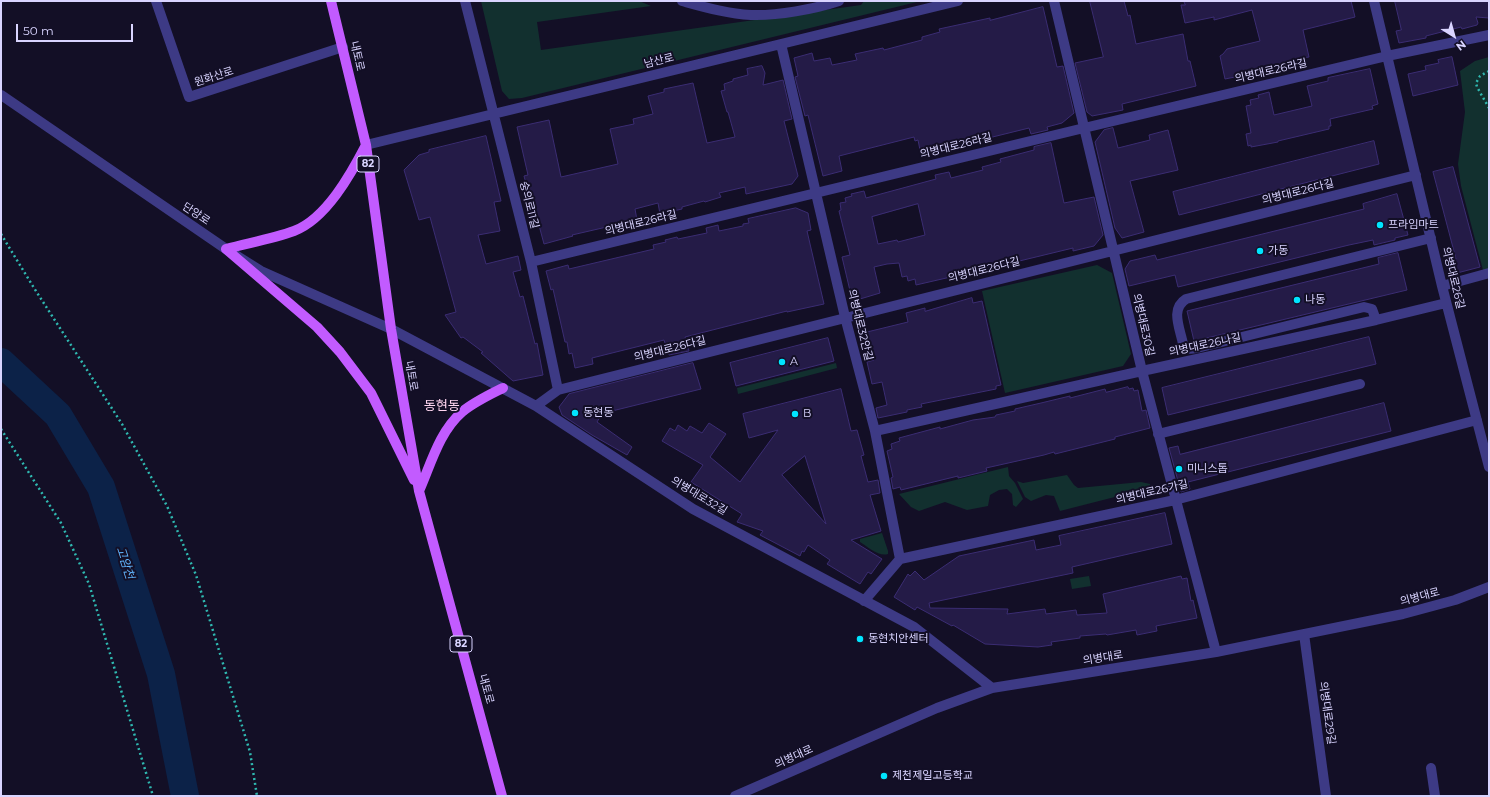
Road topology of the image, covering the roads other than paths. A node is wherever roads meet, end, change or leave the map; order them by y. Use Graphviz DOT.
graph roads {
  1 [pos="156,1"];
  2 [pos="331,1"];
  3 [pos="465,1"];
  4 [pos="682,1"];
  5 [pos="839,1"];
  6 [pos="958,1"];
  7 [pos="1054,1"];
  8 [pos="1374,1"];
  9 [pos="1489,35"];
  10 [pos="781,44"];
  11 [pos="343,47"];
  12 [pos="1387,56"];
  13 [pos="1,95"];
  14 [pos="493,114"];
  15 [pos="1084,128"];
  16 [pos="366,145"];
  17 [pos="1416,175"];
  18 [pos="815,193"];
  19 [pos="1431,238"];
  20 [pos="226,249"];
  21 [pos="1113,251"];
  22 [pos="531,262"];
  23 [pos="1489,273"];
  24 [pos="1442,286"];
  25 [pos="1446,303"];
  26 [pos="845,317"];
  27 [pos="1376,320"];
  28 [pos="391,329"];
  29 [pos="1142,371"];
  30 [pos="1360,384"];
  31 [pos="503,388"];
  32 [pos="558,390"];
  33 [pos="536,406"];
  34 [pos="1477,420"];
  35 [pos="875,431"];
  36 [pos="1158,434"];
  37 [pos="1489,467"];
  38 [pos="419,491"];
  39 [pos="1175,500"];
  40 [pos="900,559"];
  41 [pos="1489,587"];
  42 [pos="864,600"];
  43 [pos="1304,634"];
  44 [pos="1216,652"];
  45 [pos="992,688"];
  46 [pos="1431,768"];
  47 [pos="502,796"];
  48 [pos="735,796"];
  49 [pos="1326,796"];
  50 [pos="1435,796"];
  1 -- 11 [label="street, 원화산로"];
  2 -- 11 [label="main road, 내토로 / 82"];
  3 -- 14 [label="street, 숭의로11길"];
  4 -- 5 [label="street"];
  6 -- 10 [label="street, 남산로"];
  7 -- 15 [label="street, 의병대로30길"];
  8 -- 12 [label="street, 의병대로26길"];
  9 -- 12 [label="street, 의병대로26라길"];
  10 -- 14 [label="street, 남산로"];
  10 -- 18 [label="street, 의병대로32안길"];
  11 -- 16 [label="main road, 내토로 / 82"];
  12 -- 15 [label="street, 의병대로26라길"];
  12 -- 17 [label="street, 의병대로26길"];
  13 -- 20 [label="street, 단양로"];
  14 -- 16 [label="street, 남산로"];
  14 -- 22 [label="street, 숭의로11길"];
  15 -- 18 [label="street, 의병대로26라길"];
  15 -- 21 [label="street, 의병대로30길"];
  16 -- 20 [label="main road"];
  16 -- 28 [label="main road, 내토로 / 82"];
  17 -- 19 [label="street, 의병대로26길"];
  17 -- 21 [label="street, 의병대로26다길"];
  18 -- 22 [label="street, 의병대로26라길"];
  18 -- 26 [label="street, 의병대로32안길"];
  19 -- 24 [label="street, 의병대로26길"];
  19 -- 27 [label="street"];
  20 -- 28 [label="street, 단양로"];
  20 -- 38 [label="main road"];
  21 -- 26 [label="street, 의병대로26다길"];
  21 -- 29 [label="street, 의병대로30길"];
  22 -- 32 [label="street, 숭의로11길"];
  23 -- 24 [label="street"];
  24 -- 25 [label="street, 의병대로26길"];
  25 -- 27 [label="street, 의병대로26나길"];
  25 -- 34 [label="street, 의병대로26길"];
  26 -- 32 [label="street, 의병대로26다길"];
  26 -- 35 [label="street, 의병대로32안길"];
  27 -- 29 [label="street, 의병대로26나길"];
  28 -- 31 [label="street, 의병대로32길"];
  28 -- 38 [label="main road, 내토로 / 82"];
  29 -- 35 [label="street, 의병대로26나길"];
  29 -- 36 [label="street, 의병대로30길"];
  30 -- 36 [label="street"];
  31 -- 33 [label="street, 의병대로32길"];
  31 -- 38 [label="main road"];
  32 -- 33 [label="street"];
  33 -- 42 [label="street, 의병대로32길"];
  34 -- 37 [label="street, 의병대로26길"];
  34 -- 39 [label="street, 의병대로26가길"];
  35 -- 40 [label="street, 의병대로32안길"];
  36 -- 39 [label="street, 의병대로30길"];
  38 -- 47 [label="main road, 내토로 / 82"];
  39 -- 40 [label="street, 의병대로26가길"];
  39 -- 44 [label="street, 의병대로30길"];
  40 -- 42 [label="street"];
  41 -- 43 [label="street, 의병대로"];
  42 -- 45 [label="street, 의병대로32길"];
  43 -- 44 [label="street, 의병대로"];
  43 -- 49 [label="street, 의병대로29길"];
  44 -- 45 [label="street, 의병대로"];
  45 -- 48 [label="street, 의병대로"];
  46 -- 50 [label="street"];
}
